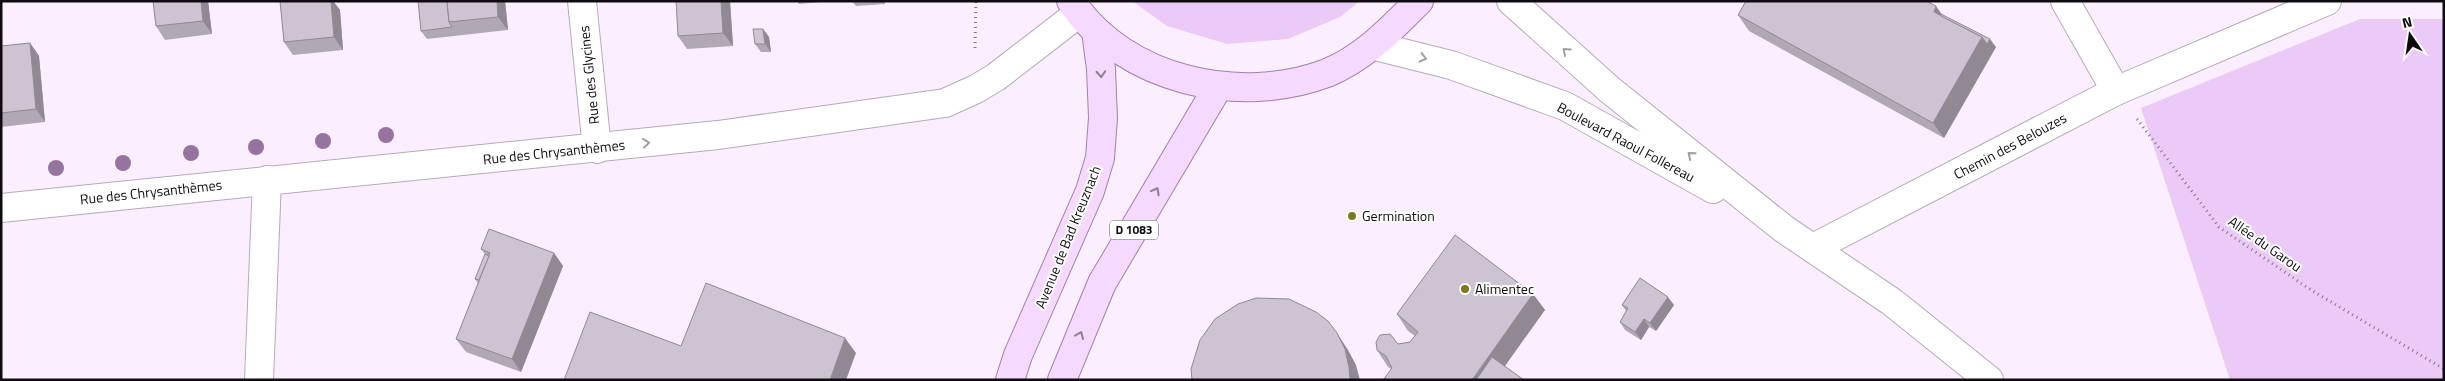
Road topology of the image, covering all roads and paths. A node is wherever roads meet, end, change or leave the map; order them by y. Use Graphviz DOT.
graph roads {
  1 [pos="582,1"];
  2 [pos="1419,1"];
  3 [pos="1511,1"];
  4 [pos="2065,1"];
  5 [pos="2326,1"];
  6 [pos="1082,15"];
  7 [pos="1375,46"];
  8 [pos="1218,87"];
  9 [pos="2116,91"];
  10 [pos="597,149"];
  11 [pos="268,180"];
  12 [pos="1,208"];
  13 [pos="1784,229"];
  14 [pos="1813,248"];
  15 [pos="2444,369"];
  16 [pos="259,380"];
  17 [pos="1010,380"];
  18 [pos="1062,380"];
  19 [pos="1989,380"];
  1 -- 10 [label="street, Rue des Glycines"];
  2 -- 7 [label="main road"];
  13 -- 3 [label="street, Boulevard Raoul Follereau, one-way"];
  4 -- 9 [label="street"];
  5 -- 9 [label="street, Chemin des Belouzes"];
  6 -- 8 [label="main road"];
  10 -- 6 [label="street, Rue des Chrysanthèmes, one-way"];
  6 -- 17 [label="main road, Avenue de Bad Kreuznach, one-way"];
  7 -- 8 [label="main road"];
  7 -- 13 [label="street, Boulevard Raoul Follereau, one-way"];
  18 -- 8 [label="main road, D 1083, one-way"];
  9 -- 14 [label="street, Chemin des Belouzes"];
  9 -- 15 [label="path, Allée du Garou"];
  10 -- 11 [label="street, Rue des Chrysanthèmes"];
  11 -- 12 [label="street, Rue des Chrysanthèmes"];
  11 -- 16 [label="street"];
  13 -- 14 [label="street, Boulevard Raoul Follereau"];
  14 -- 19 [label="street, Boulevard Raoul Follereau"];
}
